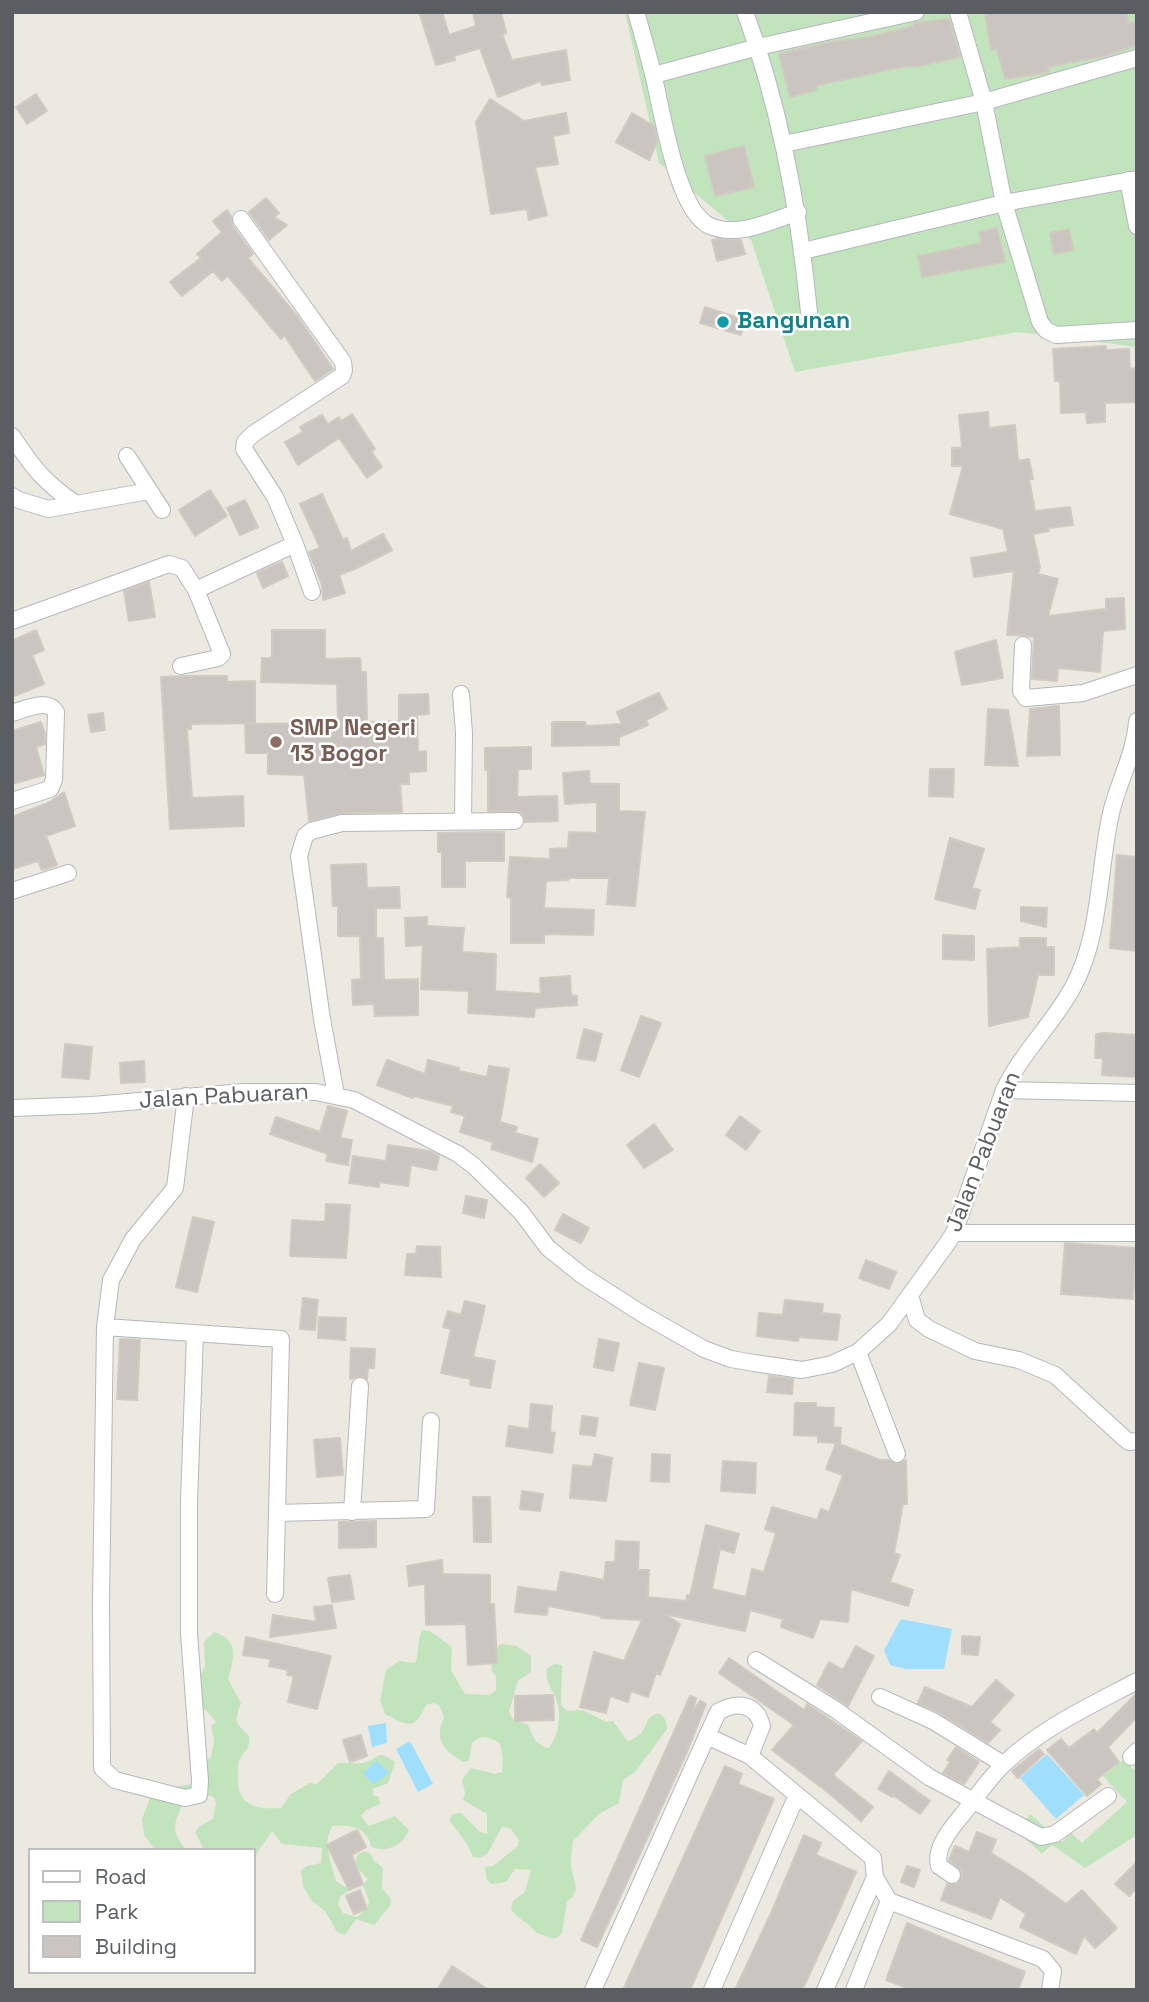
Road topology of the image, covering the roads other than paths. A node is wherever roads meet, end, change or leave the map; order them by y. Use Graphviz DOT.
graph roads {
  1 [pos="636,12"];
  2 [pos="745,12"];
  3 [pos="916,12"];
  4 [pos="958,12"];
  5 [pos="758,47"];
  6 [pos="1137,58"];
  7 [pos="654,75"];
  8 [pos="984,102"];
  9 [pos="784,144"];
  10 [pos="1132,179"];
  11 [pos="1004,203"];
  12 [pos="798,212"];
  13 [pos="241,219"];
  14 [pos="1137,226"];
  15 [pos="803,251"];
  16 [pos="809,312"];
  17 [pos="1137,330"];
  18 [pos="12,436"];
  19 [pos="127,456"];
  20 [pos="149,491"];
  21 [pos="12,496"];
  22 [pos="76,504"];
  23 [pos="162,510"];
  24 [pos="295,544"];
  25 [pos="196,590"];
  26 [pos="313,592"];
  27 [pos="12,621"];
  28 [pos="1023,645"];
  29 [pos="181,666"];
  30 [pos="1137,675"];
  31 [pos="461,694"];
  32 [pos="12,713"];
  33 [pos="1137,721"];
  34 [pos="1136,738"];
  35 [pos="12,801"];
  36 [pos="463,821"];
  37 [pos="514,821"];
  38 [pos="68,873"];
  39 [pos="12,891"];
  40 [pos="1004,1090"];
  41 [pos="1137,1093"];
  42 [pos="336,1095"];
  43 [pos="186,1096"];
  44 [pos="12,1108"];
  45 [pos="954,1233"];
  46 [pos="1137,1233"];
  47 [pos="910,1295"];
  48 [pos="105,1328"];
  49 [pos="195,1333"];
  50 [pos="858,1352"];
  51 [pos="360,1386"];
  52 [pos="431,1421"];
  53 [pos="1137,1441"];
  54 [pos="897,1454"];
  55 [pos="352,1512"];
  56 [pos="277,1513"];
  57 [pos="275,1594"];
  58 [pos="755,1660"];
  59 [pos="1137,1681"];
  60 [pos="880,1697"];
  61 [pos="707,1736"];
  62 [pos="750,1756"];
  63 [pos="1003,1764"];
  64 [pos="797,1795"];
  65 [pos="1108,1796"];
  66 [pos="974,1800"];
  67 [pos="953,1875"];
  68 [pos="875,1877"];
  69 [pos="889,1901"];
  70 [pos="593,1990"];
  71 [pos="712,1990"];
  72 [pos="825,1990"];
  73 [pos="853,1990"];
  74 [pos="1050,1990"];
  1 -- 7 [label="street"];
  2 -- 5 [label="street"];
  3 -- 5 [label="street"];
  4 -- 8 [label="street"];
  5 -- 7 [label="street"];
  5 -- 9 [label="street"];
  6 -- 8 [label="street"];
  7 -- 12 [label="street"];
  8 -- 9 [label="street"];
  8 -- 11 [label="street"];
  9 -- 12 [label="street"];
  10 -- 11 [label="street"];
  10 -- 14 [label="street"];
  11 -- 15 [label="street"];
  11 -- 17 [label="street"];
  12 -- 15 [label="street"];
  13 -- 24 [label="street"];
  15 -- 16 [label="street"];
  18 -- 22 [label="street"];
  19 -- 20 [label="street"];
  20 -- 22 [label="street"];
  20 -- 23 [label="street"];
  21 -- 22 [label="street"];
  24 -- 25 [label="street"];
  24 -- 26 [label="street"];
  25 -- 27 [label="street"];
  25 -- 29 [label="street"];
  28 -- 30 [label="street"];
  31 -- 36 [label="street"];
  32 -- 35 [label="street"];
  33 -- 34 [label="street, Jalan Pabuaran"];
  34 -- 40 [label="street, Jalan Pabuaran"];
  36 -- 37 [label="street"];
  36 -- 42 [label="street"];
  38 -- 39 [label="street"];
  40 -- 41 [label="street"];
  40 -- 45 [label="street, Jalan Pabuaran"];
  42 -- 43 [label="street, Jalan Pabuaran"];
  42 -- 50 [label="street, Jalan Pabuaran"];
  43 -- 44 [label="street, Jalan Pabuaran"];
  43 -- 48 [label="street"];
  45 -- 46 [label="street"];
  45 -- 47 [label="street, Jalan Pabuaran"];
  47 -- 50 [label="street, Jalan Pabuaran"];
  47 -- 53 [label="street"];
  48 -- 49 [label="street"];
  48 -- 49 [label="street"];
  49 -- 56 [label="street"];
  50 -- 54 [label="street"];
  51 -- 55 [label="street"];
  52 -- 55 [label="street"];
  55 -- 56 [label="street"];
  56 -- 57 [label="street"];
  58 -- 66 [label="street"];
  59 -- 63 [label="street"];
  60 -- 63 [label="street"];
  61 -- 62 [label="street"];
  61 -- 62 [label="street"];
  61 -- 70 [label="street"];
  62 -- 64 [label="street"];
  63 -- 66 [label="street"];
  64 -- 68 [label="street"];
  64 -- 71 [label="street"];
  65 -- 66 [label="street"];
  66 -- 67 [label="street"];
  68 -- 69 [label="street"];
  68 -- 72 [label="street"];
  69 -- 73 [label="street"];
  69 -- 74 [label="street"];
}
